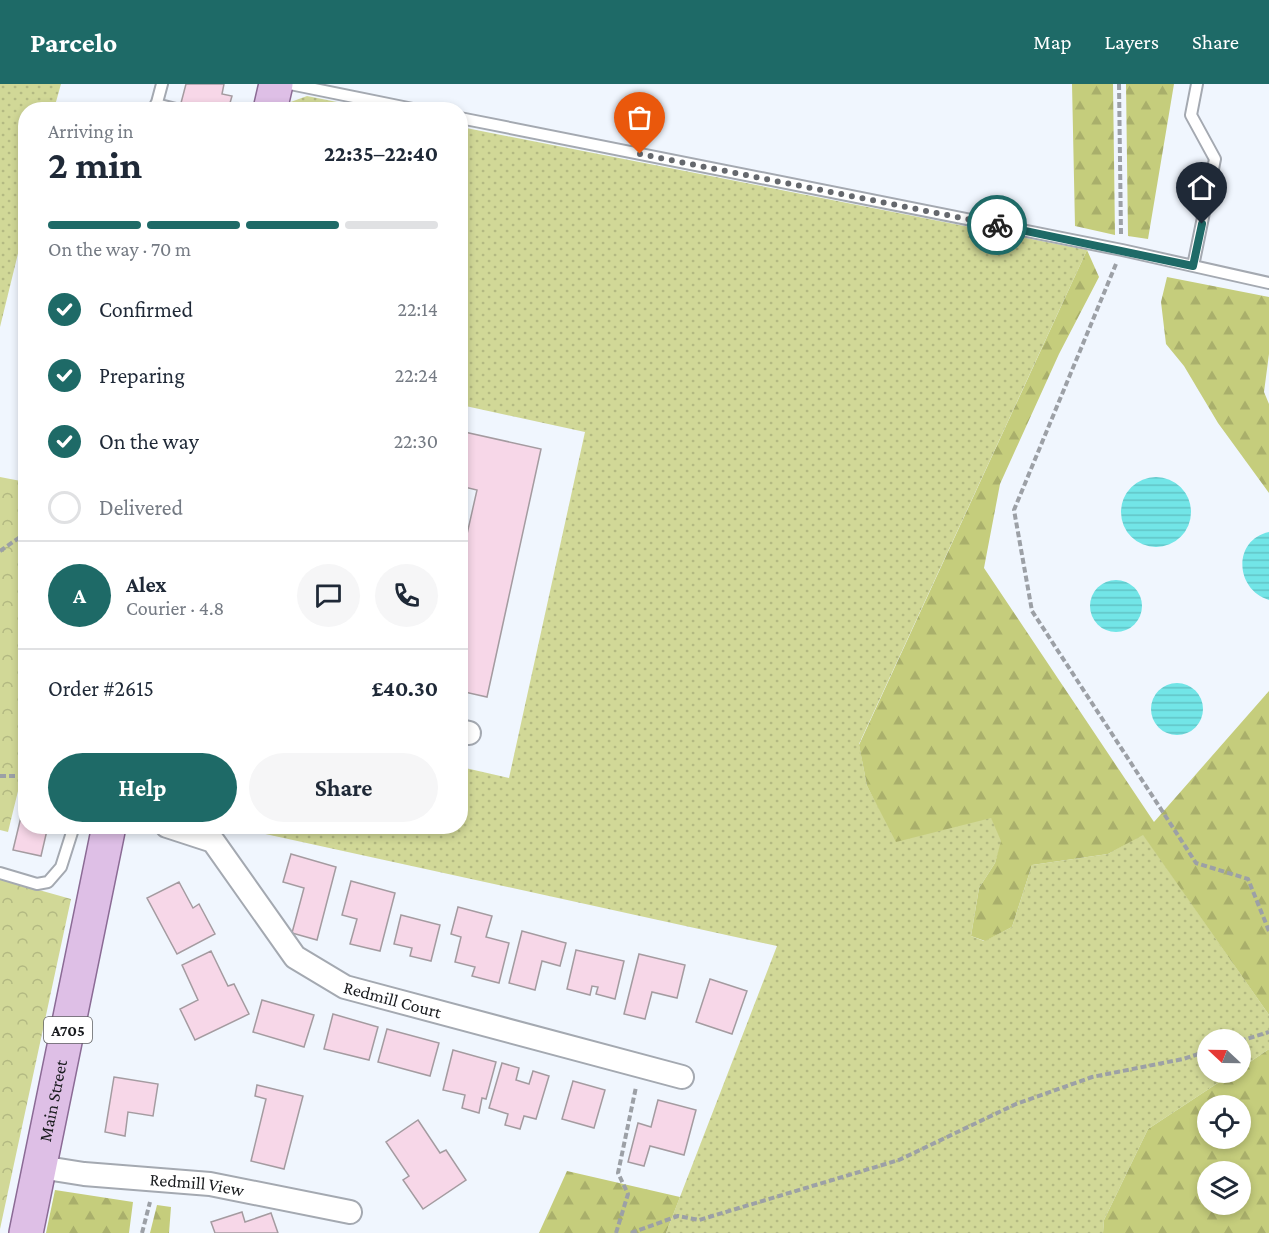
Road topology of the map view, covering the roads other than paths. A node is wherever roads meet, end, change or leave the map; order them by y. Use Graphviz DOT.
graph roads {
  1 [pos="162,84"];
  2 [pos="276,84"];
  3 [pos="290,84"];
  4 [pos="1197,84"];
  5 [pos="157,102"];
  6 [pos="272,102"];
  7 [pos="379,102"];
  8 [pos="468,120"];
  9 [pos="1193,266"];
  10 [pos="1269,283"];
  11 [pos="71,834"];
  12 [pos="107,834"];
  13 [pos="218,834"];
  14 [pos="0,873"];
  15 [pos="682,1077"];
  16 [pos="40,1167"];
  17 [pos="350,1212"];
  18 [pos="26,1233"];
  1 -- 5 [label="lane"];
  2 -- 6 [label="main road"];
  3 -- 7 [label="lane"];
  4 -- 9 [label="lane"];
  8 -- 9 [label="lane"];
  9 -- 10 [label="lane"];
  11 -- 14 [label="lane"];
  12 -- 16 [label="main road, Main Street / A705"];
  13 -- 15 [label="street, Redmill Court"];
  16 -- 17 [label="street, Redmill View"];
  16 -- 18 [label="main road, Main Street / A705"];
}
